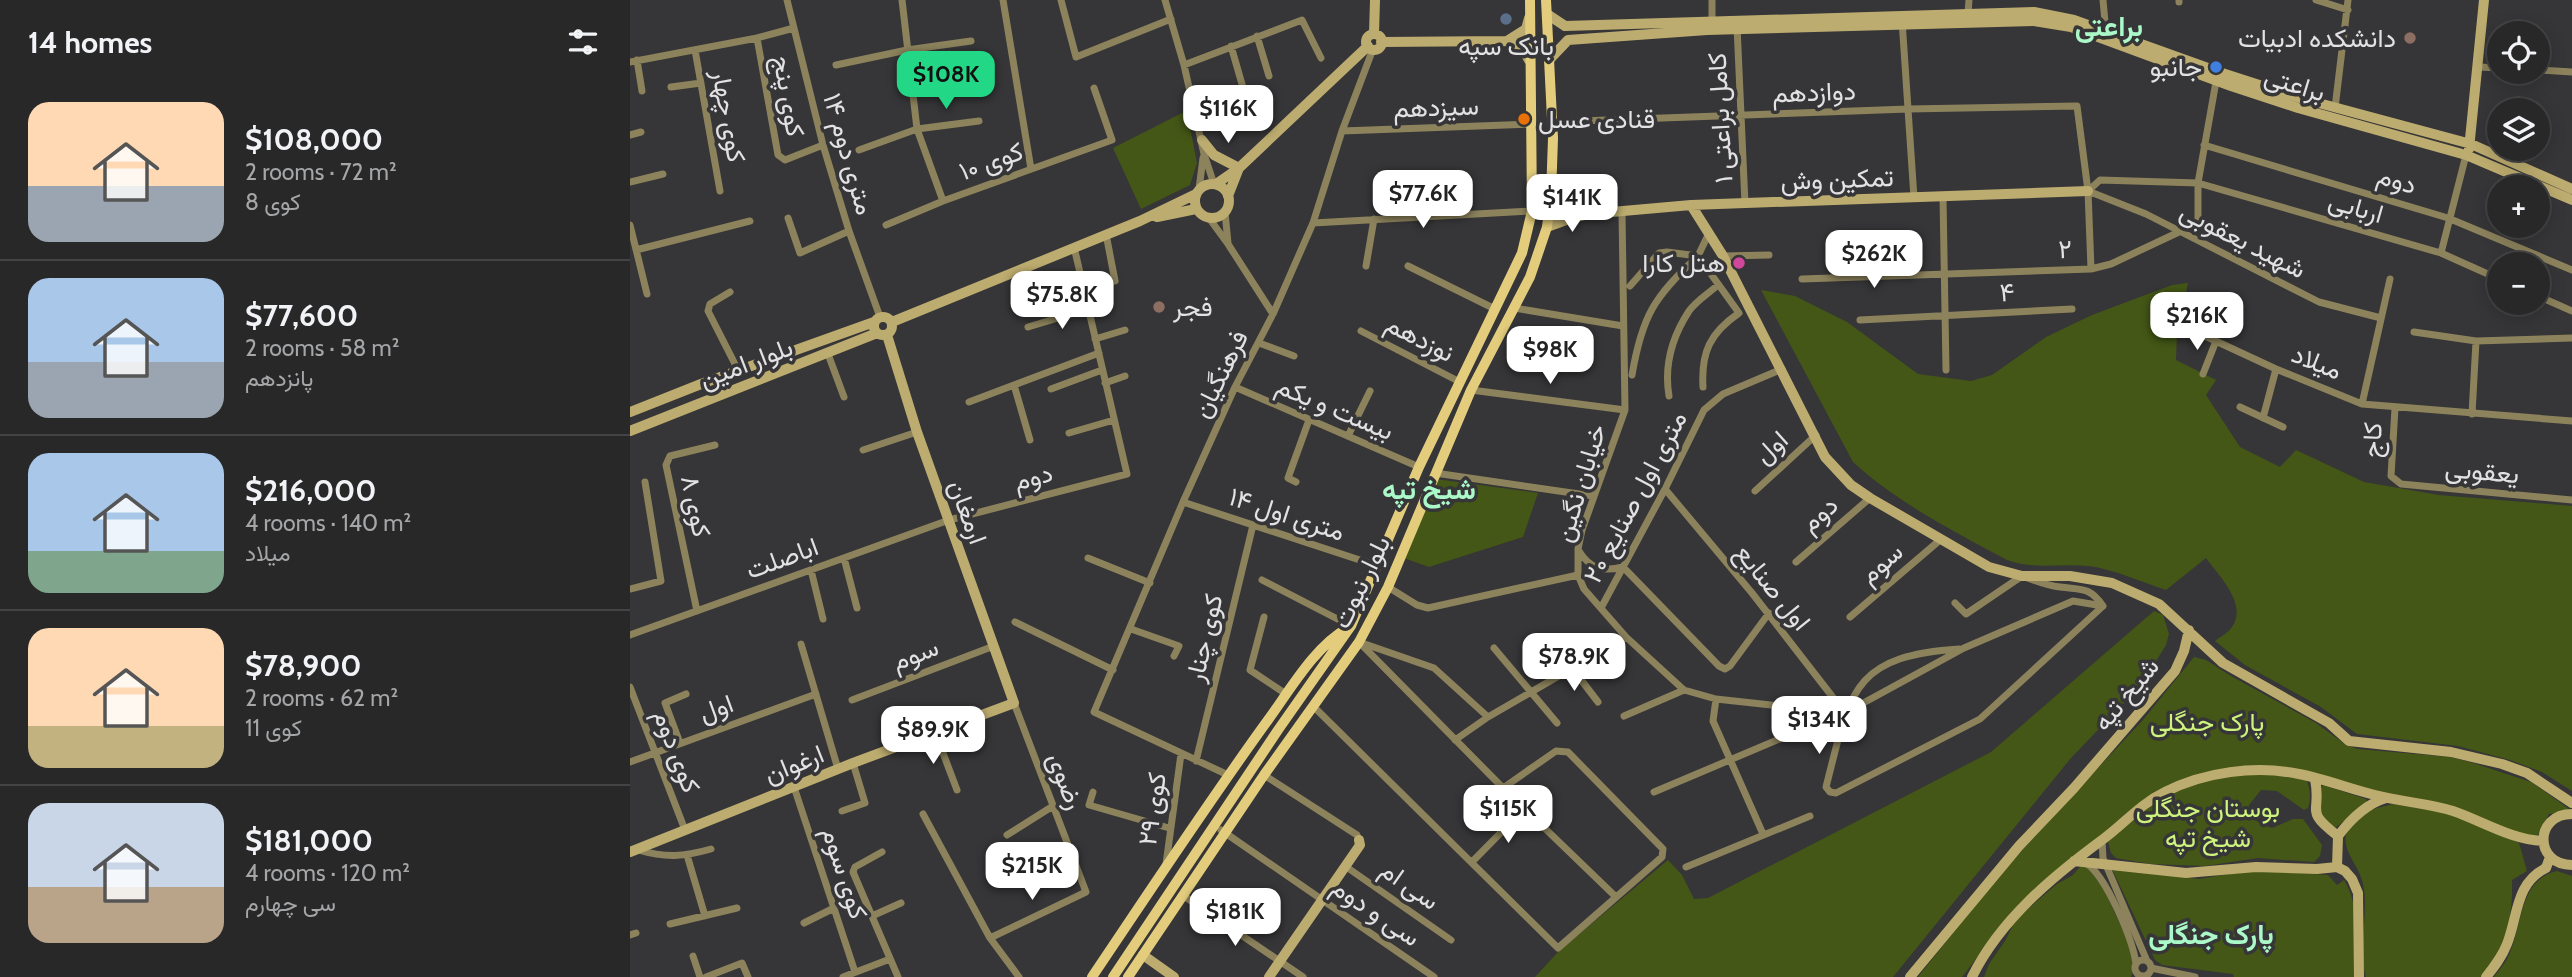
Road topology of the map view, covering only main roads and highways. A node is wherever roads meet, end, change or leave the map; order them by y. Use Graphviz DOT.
graph roads {
  1 [pos="1530,0"];
  2 [pos="1546,0"];
  3 [pos="1531,98"];
  4 [pos="1550,98"];
  5 [pos="1553,138"];
  6 [pos="1531,142"];
  7 [pos="1351,626"];
  8 [pos="1133,947"];
  9 [pos="1143,955"];
  10 [pos="1092,977"];
  11 [pos="1113,977"];
  12 [pos="1128,977"];
  1 -- 3 [label="main road, بلوار نبوت"];
  2 -- 4 [label="main road, بلوار نبوت"];
  3 -- 4 [label="main road"];
  3 -- 6 [label="main road, بلوار نبوت"];
  4 -- 5 [label="main road, بلوار نبوت"];
  5 -- 6 [label="main road"];
  5 -- 9 [label="main road, بلوار نبوت"];
  6 -- 7 [label="main road, بلوار نبوت"];
  7 -- 8 [label="main road, بلوار نبوت"];
  7 -- 10 [label="main road"];
  8 -- 9 [label="main road"];
  8 -- 11 [label="main road, بلوار نبوت"];
  9 -- 12 [label="main road, بلوار نبوت"];
}
